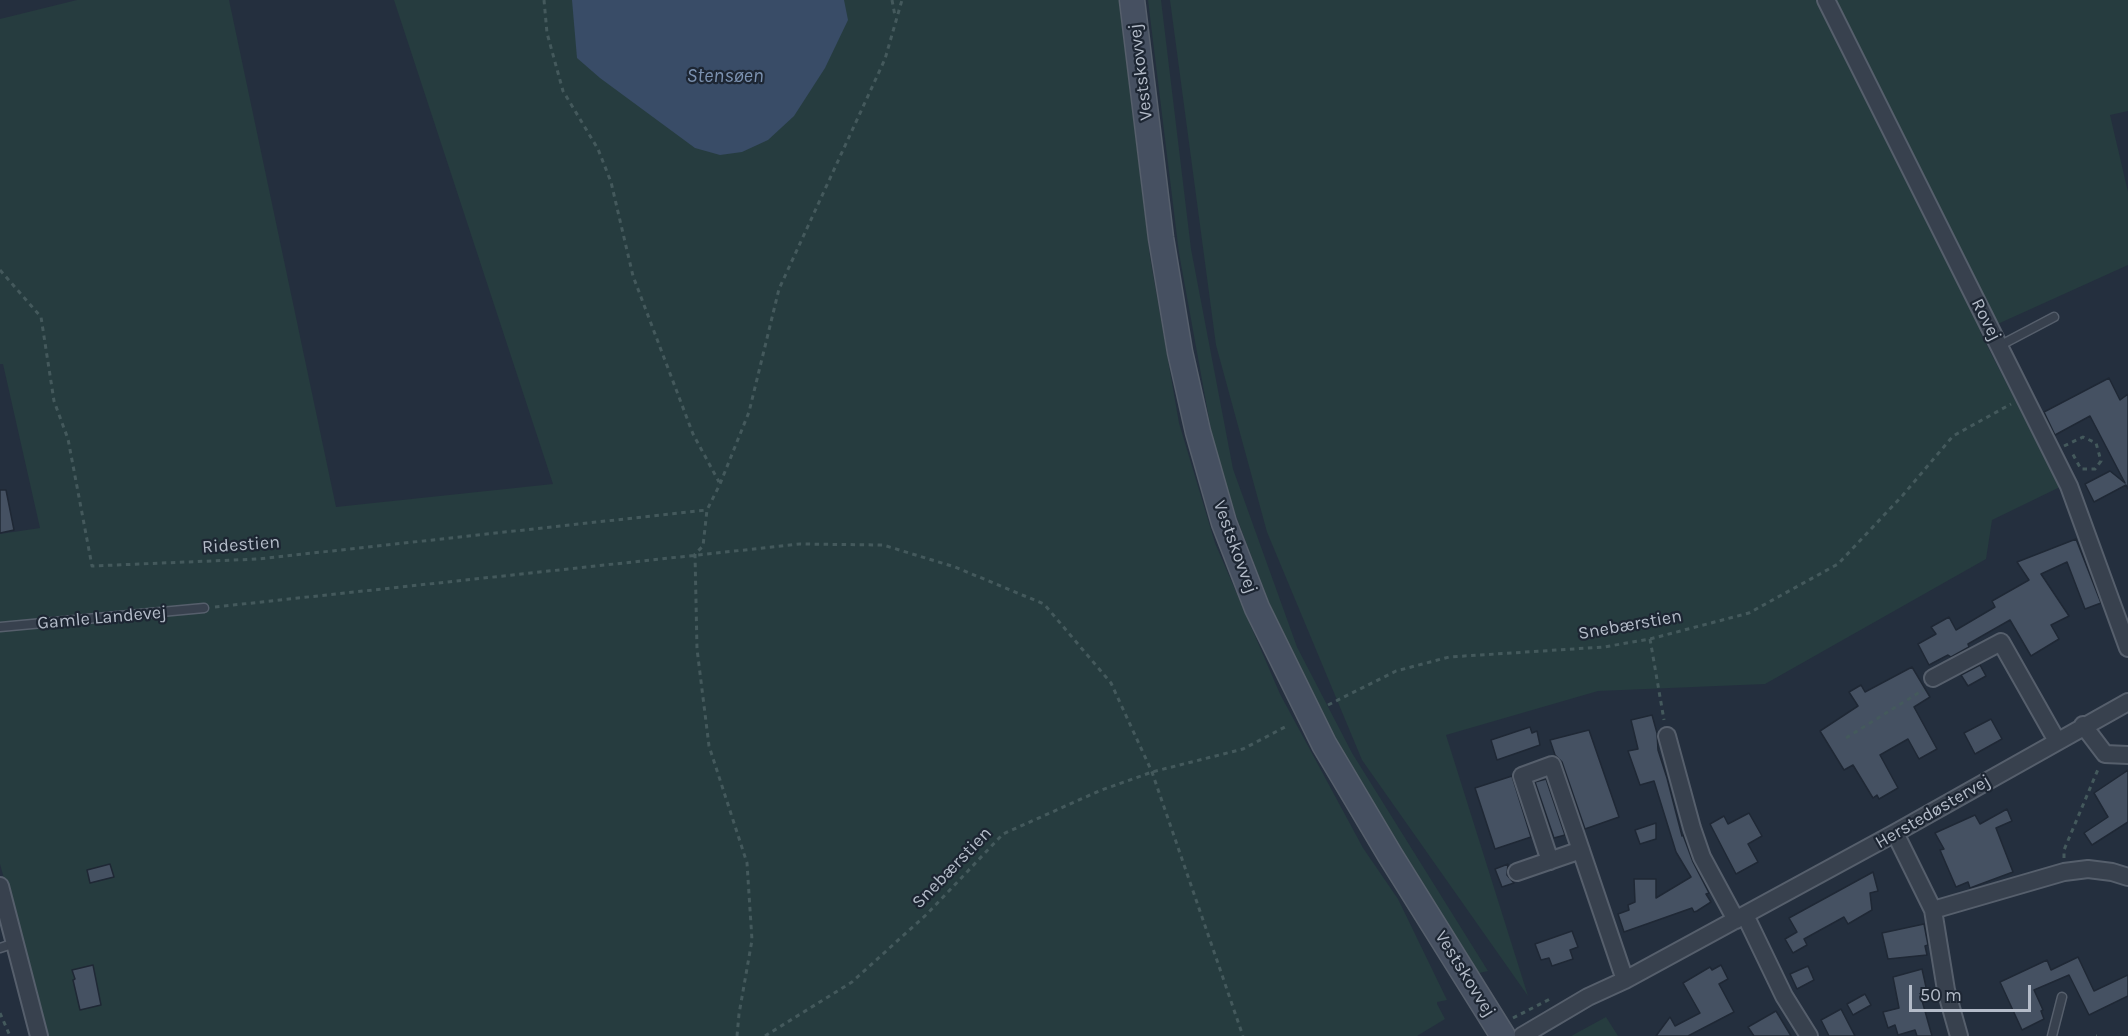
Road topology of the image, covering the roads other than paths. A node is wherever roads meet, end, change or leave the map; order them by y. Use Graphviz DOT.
graph roads {
  1 [pos="1132,0"];
  2 [pos="1826,0"];
  3 [pos="2054,317"];
  4 [pos="1999,346"];
  5 [pos="204,608"];
  6 [pos="0,627"];
  7 [pos="2127,638"];
  8 [pos="1933,678"];
  9 [pos="2128,702"];
  10 [pos="2083,725"];
  11 [pos="1667,736"];
  12 [pos="2057,741"];
  13 [pos="2128,754"];
  14 [pos="1895,833"];
  15 [pos="1581,850"];
  16 [pos="1550,861"];
  17 [pos="1517,872"];
  18 [pos="2128,877"];
  19 [pos="0,886"];
  20 [pos="1933,910"];
  21 [pos="1741,917"];
  22 [pos="6,928"];
  23 [pos="8,946"];
  24 [pos="1625,980"];
  25 [pos="2061,997"];
  26 [pos="39,1036"];
  27 [pos="1503,1036"];
  28 [pos="1522,1036"];
  29 [pos="1809,1036"];
  30 [pos="1959,1036"];
  31 [pos="2052,1036"];
  1 -- 27 [label="street, Vestskovvej"];
  2 -- 4 [label="street, Rovej"];
  3 -- 4 [label="lane"];
  4 -- 7 [label="street, Rovej"];
  5 -- 6 [label="lane, Gamle Landevej"];
  8 -- 12 [label="street"];
  9 -- 10 [label="street, Herstedøstervej"];
  10 -- 12 [label="street, Herstedøstervej"];
  10 -- 13 [label="street"];
  11 -- 21 [label="street"];
  12 -- 14 [label="street, Herstedøstervej"];
  14 -- 20 [label="street"];
  14 -- 21 [label="street, Herstedøstervej"];
  15 -- 16 [label="street"];
  15 -- 16 [label="street"];
  15 -- 24 [label="street"];
  16 -- 17 [label="street"];
  18 -- 20 [label="street"];
  19 -- 22 [label="street"];
  20 -- 30 [label="street"];
  21 -- 24 [label="street, Herstedøstervej"];
  21 -- 29 [label="street"];
  22 -- 23 [label="street"];
  23 -- 26 [label="street"];
  24 -- 28 [label="street, Herstedøstervej"];
  25 -- 31 [label="lane"];
}
